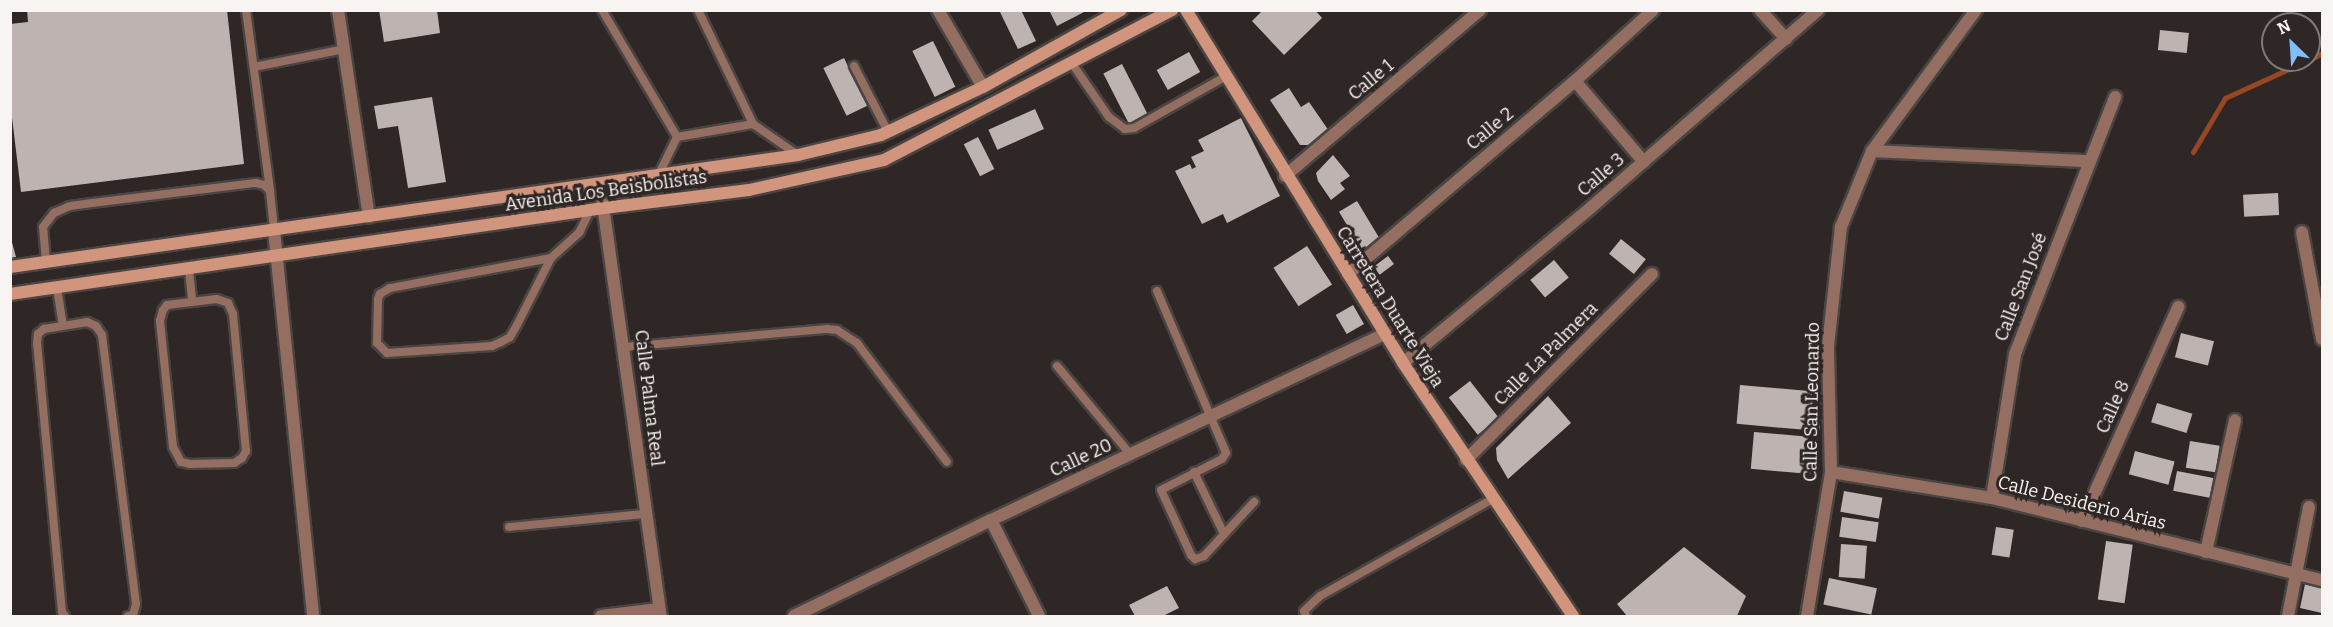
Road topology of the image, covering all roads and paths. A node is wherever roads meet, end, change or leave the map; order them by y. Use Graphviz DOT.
graph roads {
  1 [pos="246,10"];
  2 [pos="338,10"];
  3 [pos="603,10"];
  4 [pos="698,10"];
  5 [pos="938,10"];
  6 [pos="1121,10"];
  7 [pos="1172,10"];
  8 [pos="1186,10"];
  9 [pos="1480,10"];
  10 [pos="1653,10"];
  11 [pos="1760,10"];
  12 [pos="1818,10"];
  13 [pos="1976,10"];
  14 [pos="1786,39"];
  15 [pos="345,49"];
  16 [pos="1071,62"];
  17 [pos="854,66"];
  18 [pos="254,67"];
  19 [pos="1225,77"];
  20 [pos="1575,81"];
  21 [pos="983,87"];
  22 [pos="2115,97"];
  23 [pos="753,124"];
  24 [pos="888,132"];
  25 [pos="677,137"];
  26 [pos="1872,151"];
  27 [pos="798,155"];
  28 [pos="2088,161"];
  29 [pos="1644,162"];
  30 [pos="658,176"];
  31 [pos="1285,176"];
  32 [pos="600,184"];
  33 [pos="270,191"];
  34 [pos="604,208"];
  35 [pos="590,210"];
  36 [pos="369,217"];
  37 [pos="274,230"];
  38 [pos="2302,232"];
  39 [pos="278,256"];
  40 [pos="551,258"];
  41 [pos="46,261"];
  42 [pos="10,267"];
  43 [pos="189,270"];
  44 [pos="1348,274"];
  45 [pos="1652,274"];
  46 [pos="57,288"];
  47 [pos="1157,291"];
  48 [pos="10,294"];
  49 [pos="192,301"];
  50 [pos="2178,308"];
  51 [pos="63,325"];
  52 [pos="1385,334"];
  53 [pos="2322,337"];
  54 [pos="624,347"];
  55 [pos="1403,363"];
  56 [pos="1057,366"];
  57 [pos="1211,416"];
  58 [pos="2235,420"];
  59 [pos="1130,454"];
  60 [pos="1466,460"];
  61 [pos="947,462"];
  62 [pos="1194,472"];
  63 [pos="1831,472"];
  64 [pos="1992,498"];
  65 [pos="1493,499"];
  66 [pos="1254,502"];
  67 [pos="2309,507"];
  68 [pos="645,514"];
  69 [pos="991,520"];
  70 [pos="2082,521"];
  71 [pos="508,527"];
  72 [pos="1224,534"];
  73 [pos="2206,552"];
  74 [pos="2297,574"];
  75 [pos="2322,580"];
  76 [pos="660,613"];
  77 [pos="65,616"];
  78 [pos="128,616"];
  79 [pos="313,616"];
  80 [pos="601,616"];
  81 [pos="794,616"];
  82 [pos="1039,616"];
  83 [pos="1305,616"];
  84 [pos="1573,616"];
  85 [pos="1807,616"];
  86 [pos="2288,616"];
  1 -- 18 [label="lane"];
  2 -- 15 [label="street"];
  3 -- 25 [label="lane"];
  4 -- 23 [label="lane"];
  5 -- 21 [label="street"];
  6 -- 21 [label="main road, Avenida Los Beisbolistas"];
  7 -- 16 [label="main road, Avenida Los Beisbolistas"];
  8 -- 19 [label="main road, Carretera Duarte Vieja"];
  9 -- 31 [label="street, Calle 1"];
  10 -- 20 [label="street, Calle 2"];
  11 -- 14 [label="street"];
  12 -- 14 [label="street, Calle 3"];
  13 -- 26 [label="street, Calle San Leonardo"];
  14 -- 29 [label="street, Calle 3"];
  15 -- 18 [label="lane"];
  15 -- 36 [label="street"];
  16 -- 19 [label="lane"];
  16 -- 34 [label="main road, Avenida Los Beisbolistas"];
  17 -- 24 [label="lane"];
  18 -- 33 [label="lane"];
  19 -- 31 [label="main road, Carretera Duarte Vieja"];
  20 -- 29 [label="street"];
  20 -- 44 [label="street, Calle 2"];
  21 -- 24 [label="main road, Avenida Los Beisbolistas"];
  22 -- 28 [label="street, Calle San José"];
  23 -- 25 [label="lane"];
  23 -- 27 [label="lane"];
  24 -- 27 [label="main road, Avenida Los Beisbolistas"];
  25 -- 30 [label="lane"];
  26 -- 28 [label="street"];
  26 -- 63 [label="street, Calle San Leonardo"];
  27 -- 30 [label="main road, Avenida Los Beisbolistas"];
  28 -- 64 [label="street, Calle San José"];
  29 -- 55 [label="street, Calle 3"];
  30 -- 32 [label="main road, Avenida Los Beisbolistas"];
  31 -- 44 [label="main road, Carretera Duarte Vieja"];
  32 -- 34 [label="street, Calle Palma Real"];
  32 -- 36 [label="main road, Avenida Los Beisbolistas"];
  33 -- 37 [label="lane"];
  33 -- 41 [label="lane"];
  34 -- 35 [label="main road, Avenida Los Beisbolistas"];
  34 -- 54 [label="street, Calle Palma Real"];
  35 -- 39 [label="main road, Avenida Los Beisbolistas"];
  35 -- 40 [label="lane"];
  36 -- 37 [label="main road, Avenida Los Beisbolistas"];
  37 -- 39 [label="street"];
  37 -- 41 [label="main road, Avenida Los Beisbolistas"];
  38 -- 53 [label="street"];
  39 -- 43 [label="main road, Avenida Los Beisbolistas"];
  39 -- 79 [label="street"];
  40 -- 40 [label="lane"];
  41 -- 42 [label="main road, Avenida Los Beisbolistas"];
  43 -- 46 [label="main road, Avenida Los Beisbolistas"];
  43 -- 49 [label="lane"];
  44 -- 52 [label="main road, Carretera Duarte Vieja"];
  45 -- 60 [label="street, Calle La Palmera"];
  46 -- 48 [label="main road, Avenida Los Beisbolistas"];
  46 -- 51 [label="lane"];
  47 -- 57 [label="lane"];
  49 -- 49 [label="lane"];
  50 -- 70 [label="street, Calle 8"];
  51 -- 77 [label="lane"];
  51 -- 78 [label="lane"];
  52 -- 55 [label="main road, Carretera Duarte Vieja"];
  52 -- 57 [label="street, Calle 20"];
  54 -- 61 [label="lane"];
  54 -- 68 [label="street, Calle Palma Real"];
  55 -- 60 [label="main road, Carretera Duarte Vieja"];
  56 -- 59 [label="lane"];
  57 -- 59 [label="street, Calle 20"];
  57 -- 62 [label="lane"];
  58 -- 73 [label="street"];
  59 -- 69 [label="street, Calle 20"];
  60 -- 65 [label="main road, Carretera Duarte Vieja"];
  62 -- 72 [label="lane"];
  62 -- 72 [label="lane"];
  63 -- 64 [label="street, Calle Desiderio Arias"];
  63 -- 85 [label="street, Calle San Leonardo"];
  64 -- 70 [label="street, Calle Desiderio Arias"];
  65 -- 83 [label="lane"];
  65 -- 84 [label="main road, Carretera Duarte Vieja"];
  66 -- 72 [label="lane"];
  67 -- 74 [label="street"];
  68 -- 71 [label="lane"];
  68 -- 76 [label="street, Calle Palma Real"];
  69 -- 81 [label="street, Calle 20"];
  69 -- 82 [label="street"];
  70 -- 73 [label="street, Calle Desiderio Arias"];
  73 -- 74 [label="street, Calle Desiderio Arias"];
  74 -- 75 [label="street, Calle Desiderio Arias"];
  74 -- 86 [label="street"];
  76 -- 80 [label="street"];
}
